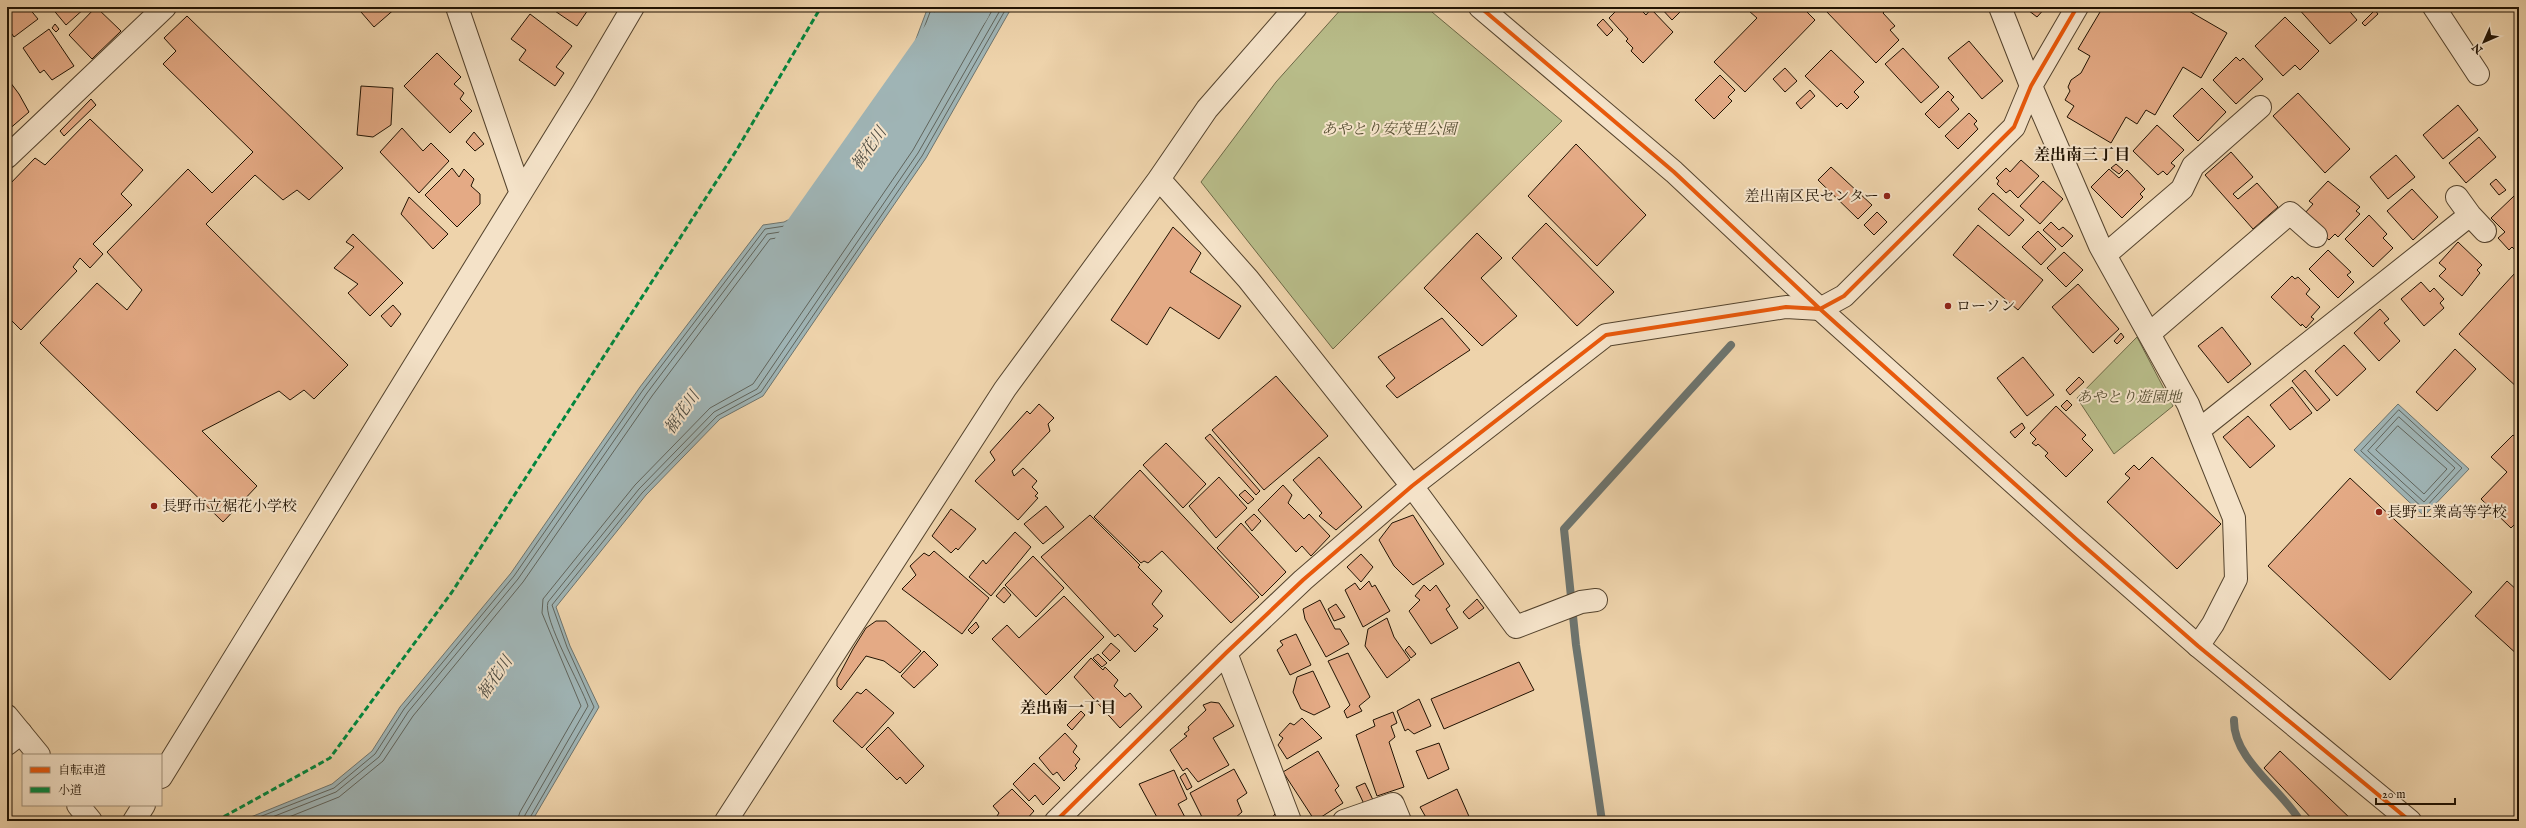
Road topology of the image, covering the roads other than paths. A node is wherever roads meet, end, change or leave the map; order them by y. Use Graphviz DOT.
graph roads {
  1 [pos="165,7"];
  2 [pos="457,7"];
  3 [pos="633,7"];
  4 [pos="1296,7"];
  5 [pos="1480,7"];
  6 [pos="2000,7"];
  7 [pos="2077,7"];
  8 [pos="2434,7"];
  9 [pos="2478,74"];
  10 [pos="2031,86"];
  11 [pos="2260,107"];
  12 [pos="7,157"];
  13 [pos="1159,179"];
  14 [pos="520,191"];
  15 [pos="2457,197"];
  16 [pos="2470,215"];
  17 [pos="2485,231"];
  18 [pos="2316,236"];
  19 [pos="2105,255"];
  20 [pos="1820,309"];
  21 [pos="2149,334"];
  22 [pos="2199,430"];
  23 [pos="1412,486"];
  24 [pos="1580,604"];
  25 [pos="2198,646"];
  26 [pos="1226,653"];
  27 [pos="7,716"];
  28 [pos="14,738"];
  29 [pos="37,754"];
  30 [pos="162,775"];
  31 [pos="79,806"];
  32 [pos="143,806"];
  33 [pos="91,821"];
  34 [pos="134,821"];
  35 [pos="726,821"];
  36 [pos="1056,821"];
  37 [pos="1290,821"];
  38 [pos="1344,821"];
  39 [pos="1400,821"];
  40 [pos="2410,821"];
  1 -- 12 [label="street"];
  2 -- 14 [label="street"];
  3 -- 14 [label="street"];
  4 -- 13 [label="street"];
  5 -- 20 [label="street"];
  6 -- 10 [label="street"];
  7 -- 10 [label="street"];
  8 -- 9 [label="street"];
  10 -- 19 [label="street"];
  10 -- 20 [label="street"];
  11 -- 19 [label="street"];
  13 -- 23 [label="street"];
  13 -- 35 [label="street"];
  14 -- 30 [label="street"];
  15 -- 16 [label="street"];
  16 -- 17 [label="street"];
  16 -- 22 [label="street"];
  18 -- 21 [label="street"];
  19 -- 21 [label="street"];
  20 -- 23 [label="street"];
  20 -- 25 [label="street"];
  21 -- 22 [label="street"];
  22 -- 25 [label="street"];
  23 -- 24 [label="street"];
  23 -- 26 [label="street"];
  25 -- 40 [label="street"];
  26 -- 36 [label="street"];
  26 -- 37 [label="street"];
  27 -- 28 [label="street"];
  28 -- 29 [label="street"];
  31 -- 33 [label="street"];
  32 -- 34 [label="street"];
  38 -- 39 [label="street"];
}
